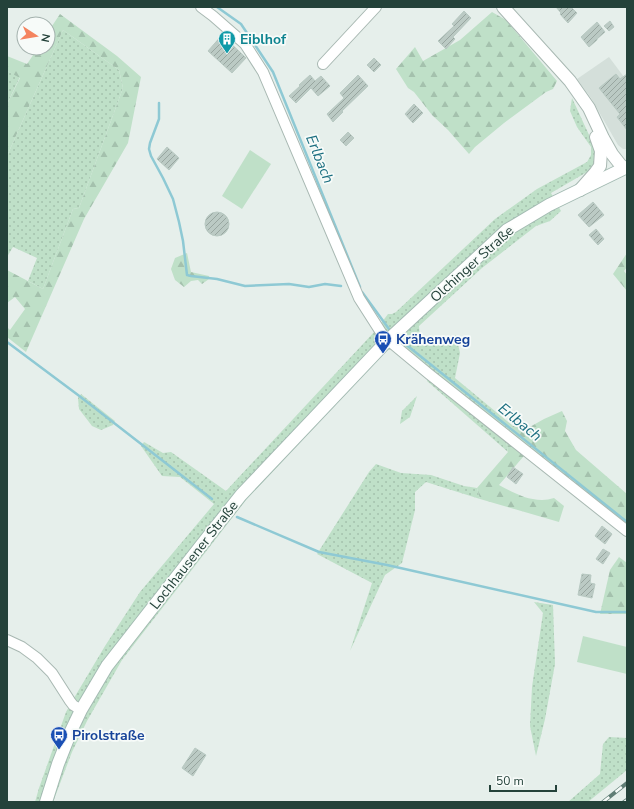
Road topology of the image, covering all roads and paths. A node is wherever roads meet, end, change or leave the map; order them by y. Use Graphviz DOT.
graph roads {
  1 [pos="201,7"];
  2 [pos="376,7"];
  3 [pos="504,7"];
  4 [pos="323,64"];
  5 [pos="580,95"];
  6 [pos="626,169"];
  7 [pos="580,190"];
  8 [pos="388,340"];
  9 [pos="627,531"];
  10 [pos="7,640"];
  11 [pos="81,710"];
  12 [pos="46,802"];
  1 -- 8 [label="street"];
  2 -- 4 [label="street"];
  3 -- 5 [label="main road"];
  5 -- 6 [label="main road"];
  5 -- 7 [label="main road"];
  6 -- 7 [label="main road, Olchinger Straße"];
  7 -- 8 [label="main road, Olchinger Straße"];
  8 -- 9 [label="street"];
  8 -- 11 [label="main road, Lochhausener Straße"];
  10 -- 11 [label="street"];
  11 -- 12 [label="main road, Lochhausener Straße"];
}
